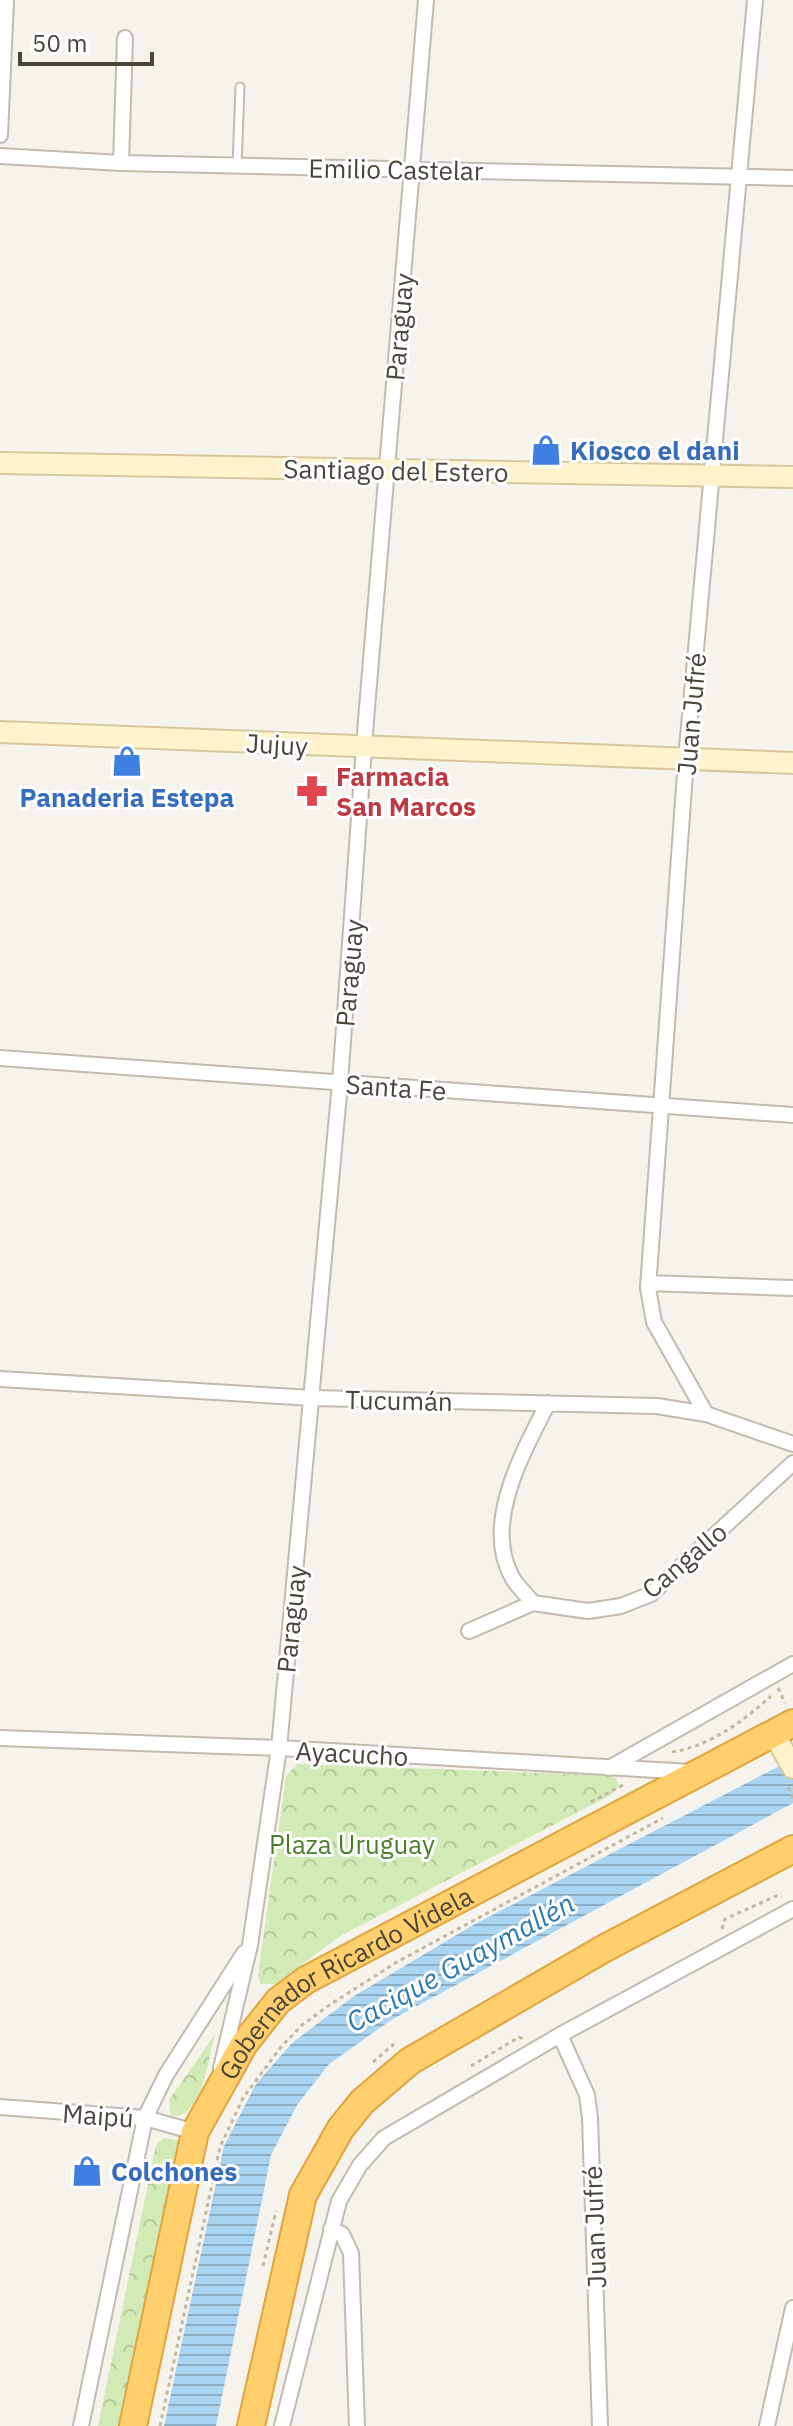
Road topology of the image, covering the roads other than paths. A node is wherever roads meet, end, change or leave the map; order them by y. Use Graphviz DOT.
graph roads {
  1 [pos="6,0"];
  2 [pos="426,0"];
  3 [pos="755,0"];
  4 [pos="125,38"];
  5 [pos="240,87"];
  6 [pos="0,135"];
  7 [pos="0,156"];
  8 [pos="121,163"];
  9 [pos="237,166"];
  10 [pos="412,169"];
  11 [pos="737,177"];
  12 [pos="793,178"];
  13 [pos="0,463"];
  14 [pos="387,470"];
  15 [pos="711,476"];
  16 [pos="793,477"];
  17 [pos="0,732"];
  18 [pos="365,749"];
  19 [pos="686,759"];
  20 [pos="793,763"];
  21 [pos="0,1058"];
  22 [pos="340,1083"];
  23 [pos="662,1107"];
  24 [pos="793,1115"];
  25 [pos="648,1283"];
  26 [pos="793,1288"];
  27 [pos="0,1379"];
  28 [pos="313,1398"];
  29 [pos="548,1403"];
  30 [pos="706,1414"];
  31 [pos="793,1444"];
  32 [pos="793,1463"];
  33 [pos="533,1603"];
  34 [pos="469,1631"];
  35 [pos="793,1664"];
  36 [pos="784,1729"];
  37 [pos="0,1738"];
  38 [pos="279,1748"];
  39 [pos="609,1768"];
  40 [pos="789,1771"];
  41 [pos="703,1773"];
  42 [pos="793,1849"];
  43 [pos="793,1909"];
  44 [pos="250,1945"];
  45 [pos="560,2035"];
  46 [pos="212,2100"];
  47 [pos="0,2107"];
  48 [pos="145,2118"];
  49 [pos="195,2132"];
  50 [pos="331,2229"];
  51 [pos="793,2308"];
  52 [pos="81,2426"];
  53 [pos="133,2426"];
  54 [pos="251,2426"];
  55 [pos="282,2426"];
  56 [pos="357,2426"];
  57 [pos="600,2426"];
  58 [pos="767,2426"];
  1 -- 6 [label="street"];
  2 -- 10 [label="street, Paraguay"];
  3 -- 11 [label="street, Juan Jufré"];
  4 -- 8 [label="street"];
  5 -- 9 [label="lane"];
  7 -- 8 [label="street, Emilio Castelar"];
  8 -- 9 [label="street, Emilio Castelar"];
  9 -- 10 [label="street, Emilio Castelar"];
  10 -- 11 [label="street, Emilio Castelar"];
  10 -- 14 [label="street, Paraguay"];
  11 -- 12 [label="street, Emilio Castelar"];
  11 -- 15 [label="street, Juan Jufré"];
  13 -- 14 [label="street, Santiago del Estero"];
  14 -- 15 [label="street, Santiago del Estero"];
  14 -- 18 [label="street, Paraguay"];
  15 -- 16 [label="street, Santiago del Estero"];
  15 -- 19 [label="street, Juan Jufré"];
  17 -- 18 [label="street, Jujuy"];
  18 -- 19 [label="street, Jujuy"];
  18 -- 22 [label="street, Paraguay"];
  19 -- 20 [label="street, Jujuy"];
  19 -- 23 [label="street, Juan Jufré"];
  21 -- 22 [label="street, Santa Fe"];
  22 -- 23 [label="street, Santa Fe"];
  22 -- 28 [label="street, Paraguay"];
  23 -- 24 [label="street, Santa Fe"];
  23 -- 25 [label="street, Juan Jufré"];
  25 -- 26 [label="street"];
  25 -- 30 [label="street, Juan Jufré"];
  27 -- 28 [label="street, Tucumán"];
  28 -- 29 [label="street, Tucumán"];
  28 -- 38 [label="street, Paraguay"];
  29 -- 30 [label="street, Tucumán"];
  29 -- 33 [label="street"];
  30 -- 31 [label="street, Tucumán"];
  32 -- 33 [label="street, Cangallo"];
  33 -- 34 [label="street"];
  35 -- 39 [label="street"];
  36 -- 40 [label="street"];
  36 -- 41 [label="highway, Gobernador Ricardo Videla"];
  37 -- 38 [label="street, Ayacucho"];
  38 -- 39 [label="street, Ayacucho"];
  38 -- 44 [label="street, Paraguay"];
  39 -- 41 [label="street, Ayacucho"];
  41 -- 46 [label="highway, Gobernador Ricardo Videla"];
  42 -- 54 [label="highway"];
  43 -- 45 [label="street"];
  44 -- 46 [label="street, Paraguay"];
  44 -- 48 [label="street, Paraguay"];
  45 -- 50 [label="street"];
  45 -- 57 [label="street, Juan Jufré"];
  46 -- 49 [label="highway, Gobernador Ricardo Videla"];
  47 -- 48 [label="street, Maipú"];
  48 -- 49 [label="street, Maipú"];
  48 -- 52 [label="street, Paraguay"];
  49 -- 53 [label="highway, Gobernador Ricardo Videla"];
  50 -- 55 [label="street"];
  50 -- 56 [label="street"];
  51 -- 58 [label="street"];
}
